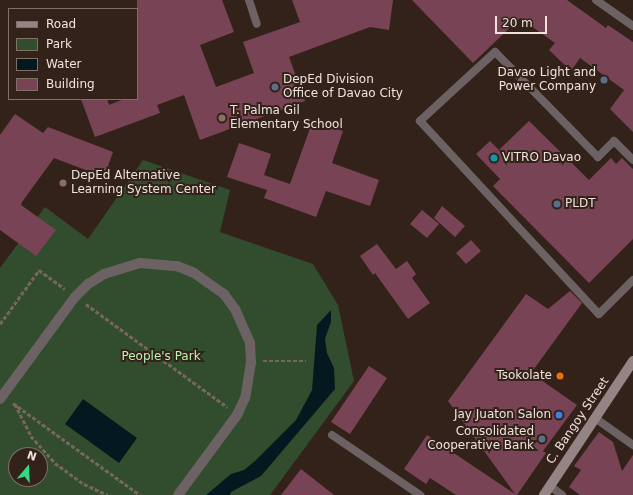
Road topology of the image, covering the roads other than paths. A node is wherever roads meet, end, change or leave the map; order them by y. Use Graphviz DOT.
graph roads {
  1 [pos="249,0"];
  2 [pos="596,0"];
  3 [pos="257,24"];
  4 [pos="633,26"];
  5 [pos="633,160"];
  6 [pos="633,280"];
  7 [pos="633,360"];
  8 [pos="1,397"];
  9 [pos="595,418"];
  10 [pos="332,435"];
  11 [pos="633,445"];
  12 [pos="550,486"];
  13 [pos="178,495"];
  14 [pos="420,495"];
  15 [pos="544,495"];
  16 [pos="562,495"];
  1 -- 3 [label="lane"];
  2 -- 4 [label="lane"];
  5 -- 6 [label="lane"];
  7 -- 9 [label="main road, C. Bangoy Street"];
  8 -- 13 [label="street"];
  9 -- 11 [label="lane"];
  9 -- 12 [label="main road, C. Bangoy Street"];
  10 -- 14 [label="lane"];
  12 -- 15 [label="main road, C. Bangoy Street"];
  12 -- 16 [label="lane"];
}
